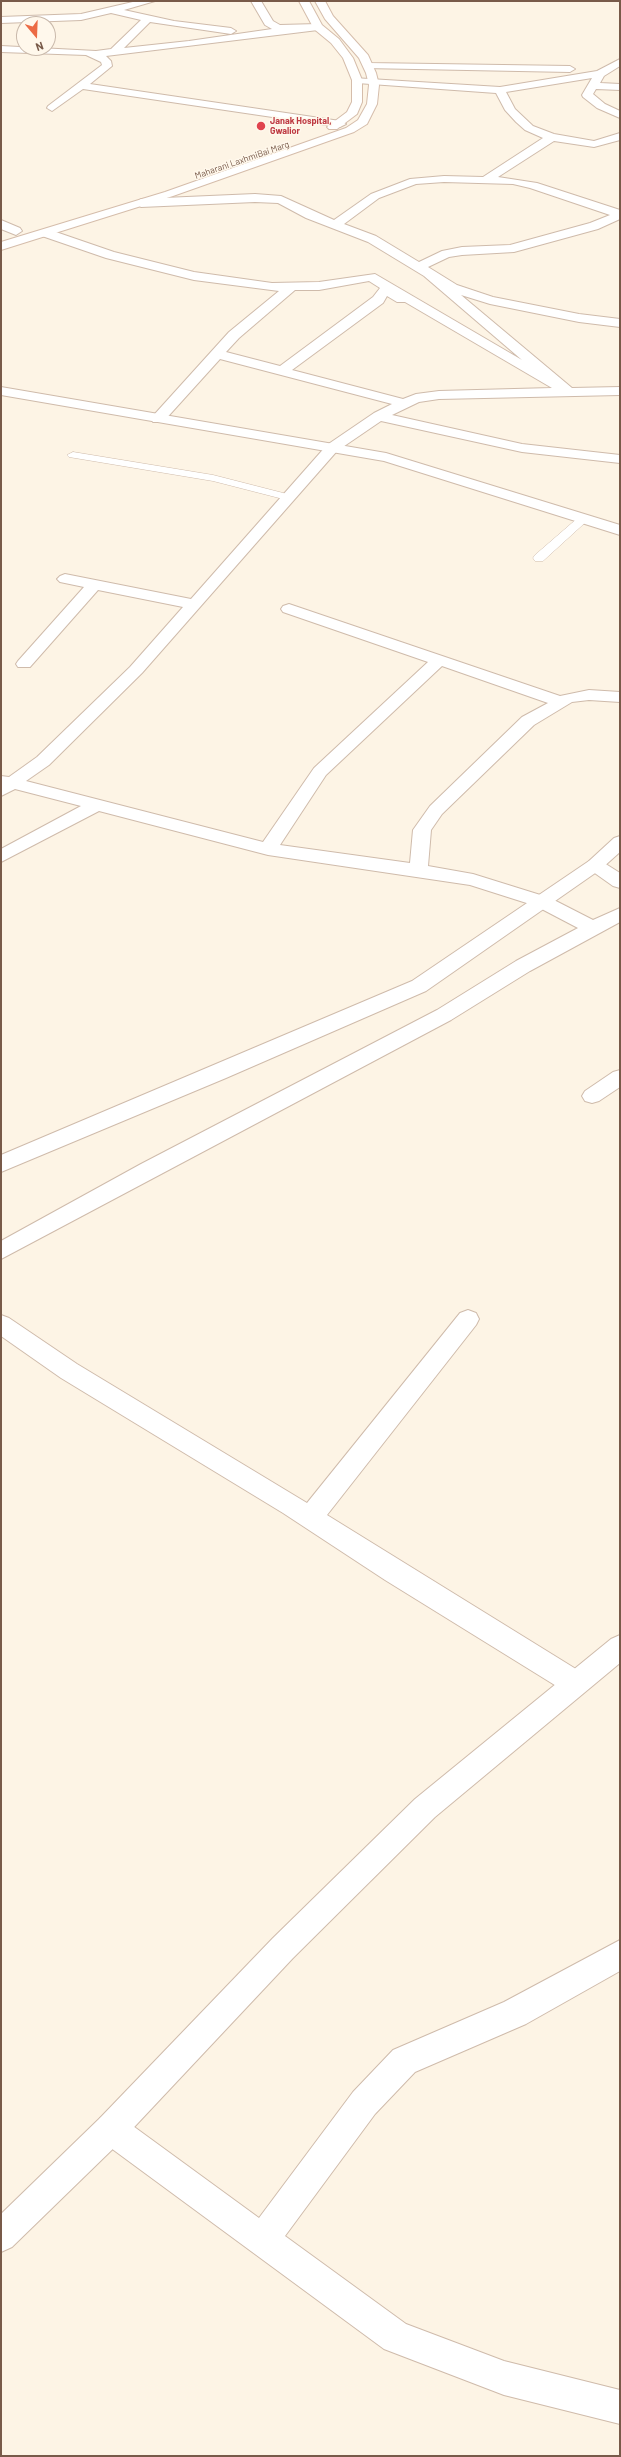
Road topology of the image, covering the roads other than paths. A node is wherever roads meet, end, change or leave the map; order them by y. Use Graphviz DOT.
graph roads {
  1 [pos="150,1"];
  2 [pos="256,1"];
  3 [pos="304,1"];
  4 [pos="320,1"];
  5 [pos="112,10"];
  6 [pos="148,19"];
  7 [pos="1,20"];
  8 [pos="318,27"];
  9 [pos="288,29"];
  10 [pos="260,34"];
  11 [pos="1,49"];
  12 [pos="114,52"];
  13 [pos="96,54"];
  14 [pos="620,62"];
  15 [pos="368,66"];
  16 [pos="603,71"];
  17 [pos="357,80"];
  18 [pos="373,80"];
  19 [pos="82,86"];
  20 [pos="593,86"];
  21 [pos="620,87"];
  22 [pos="500,90"];
  23 [pos="52,108"];
  24 [pos="620,115"];
  25 [pos="340,124"];
  26 [pos="620,136"];
  27 [pos="552,137"];
  28 [pos="487,179"];
  29 [pos="142,203"];
  30 [pos="620,214"];
  31 [pos="1,224"];
  32 [pos="335,225"];
  33 [pos="16,231"];
  34 [pos="46,233"];
  35 [pos="1,235"];
  36 [pos="1,246"];
  37 [pos="417,268"];
  38 [pos="430,275"];
  39 [pos="290,288"];
  40 [pos="620,324"];
  41 [pos="217,354"];
  42 [pos="282,371"];
  43 [pos="1,391"];
  44 [pos="620,391"];
  45 [pos="570,394"];
  46 [pos="403,403"];
  47 [pos="379,416"];
  48 [pos="158,419"];
  49 [pos="332,448"];
  50 [pos="73,455"];
  51 [pos="620,459"];
  52 [pos="287,497"];
  53 [pos="584,518"];
  54 [pos="620,530"];
  55 [pos="539,558"];
  56 [pos="65,579"];
  57 [pos="94,585"];
  58 [pos="194,604"];
  59 [pos="289,609"];
  60 [pos="439,660"];
  61 [pos="24,664"];
  62 [pos="620,697"];
  63 [pos="558,701"];
  64 [pos="4,782"];
  65 [pos="95,806"];
  66 [pos="620,842"];
  67 [pos="268,849"];
  68 [pos="1,856"];
  69 [pos="596,865"];
  70 [pos="418,870"];
  71 [pos="620,882"];
  72 [pos="543,902"];
  73 [pos="620,914"];
  74 [pos="593,928"];
  75 [pos="620,1077"];
  76 [pos="592,1096"];
  77 [pos="1,1164"];
  78 [pos="1,1251"];
  79 [pos="468,1319"];
  80 [pos="1,1324"];
  81 [pos="311,1517"];
  82 [pos="620,1647"];
  83 [pos="575,1683"];
  84 [pos="620,1955"];
  85 [pos="111,2129"];
  86 [pos="1,2236"];
  87 [pos="262,2239"];
  88 [pos="620,2407"];
  1 -- 5 [label="street"];
  2 -- 9 [label="street"];
  3 -- 8 [label="street, Maharani LaxhmiBai Marg"];
  4 -- 15 [label="street"];
  5 -- 6 [label="street"];
  5 -- 7 [label="street"];
  6 -- 10 [label="street"];
  6 -- 12 [label="street"];
  8 -- 9 [label="street"];
  8 -- 17 [label="street, Maharani LaxhmiBai Marg"];
  9 -- 10 [label="street"];
  10 -- 12 [label="street"];
  11 -- 13 [label="street"];
  12 -- 13 [label="street"];
  13 -- 19 [label="street"];
  14 -- 16 [label="street"];
  15 -- 16 [label="street"];
  15 -- 18 [label="street"];
  16 -- 20 [label="street"];
  16 -- 22 [label="street"];
  17 -- 18 [label="street"];
  17 -- 25 [label="street, Maharani LaxhmiBai Marg"];
  18 -- 22 [label="street"];
  18 -- 29 [label="street"];
  19 -- 23 [label="street"];
  19 -- 25 [label="street"];
  20 -- 21 [label="street"];
  20 -- 24 [label="street"];
  22 -- 27 [label="street"];
  25 -- 33 [label="street, Maharani LaxhmiBai Marg"];
  26 -- 27 [label="street"];
  27 -- 28 [label="street"];
  28 -- 30 [label="street"];
  28 -- 32 [label="street"];
  29 -- 32 [label="street"];
  29 -- 34 [label="street"];
  30 -- 37 [label="street"];
  31 -- 33 [label="street"];
  32 -- 37 [label="street"];
  33 -- 35 [label="street, Maharani LaxhmiBai Marg"];
  34 -- 36 [label="street"];
  34 -- 39 [label="street"];
  37 -- 38 [label="street"];
  38 -- 40 [label="street"];
  38 -- 45 [label="street"];
  39 -- 41 [label="street"];
  39 -- 45 [label="street"];
  41 -- 42 [label="street"];
  41 -- 48 [label="street"];
  42 -- 45 [label="street"];
  42 -- 46 [label="street"];
  43 -- 48 [label="street"];
  44 -- 45 [label="street"];
  45 -- 46 [label="street"];
  46 -- 47 [label="street"];
  47 -- 49 [label="street"];
  47 -- 51 [label="street"];
  48 -- 49 [label="street"];
  49 -- 52 [label="street"];
  49 -- 53 [label="street"];
  50 -- 52 [label="lane"];
  52 -- 58 [label="street"];
  53 -- 54 [label="street"];
  53 -- 55 [label="lane"];
  56 -- 57 [label="street"];
  57 -- 58 [label="street"];
  57 -- 61 [label="street"];
  58 -- 64 [label="street"];
  59 -- 60 [label="street"];
  60 -- 63 [label="street"];
  60 -- 67 [label="street"];
  62 -- 63 [label="street"];
  63 -- 70 [label="street"];
  64 -- 65 [label="street"];
  65 -- 67 [label="street"];
  65 -- 68 [label="street"];
  66 -- 69 [label="street"];
  67 -- 70 [label="street"];
  69 -- 71 [label="street"];
  69 -- 72 [label="street"];
  70 -- 72 [label="street"];
  72 -- 74 [label="street"];
  72 -- 77 [label="street"];
  73 -- 74 [label="street"];
  74 -- 78 [label="street"];
  75 -- 76 [label="street"];
  79 -- 81 [label="street"];
  80 -- 81 [label="street"];
  81 -- 83 [label="street"];
  82 -- 83 [label="street"];
  83 -- 85 [label="street"];
  84 -- 87 [label="street"];
  85 -- 86 [label="street"];
  85 -- 87 [label="street"];
  87 -- 88 [label="street"];
}
